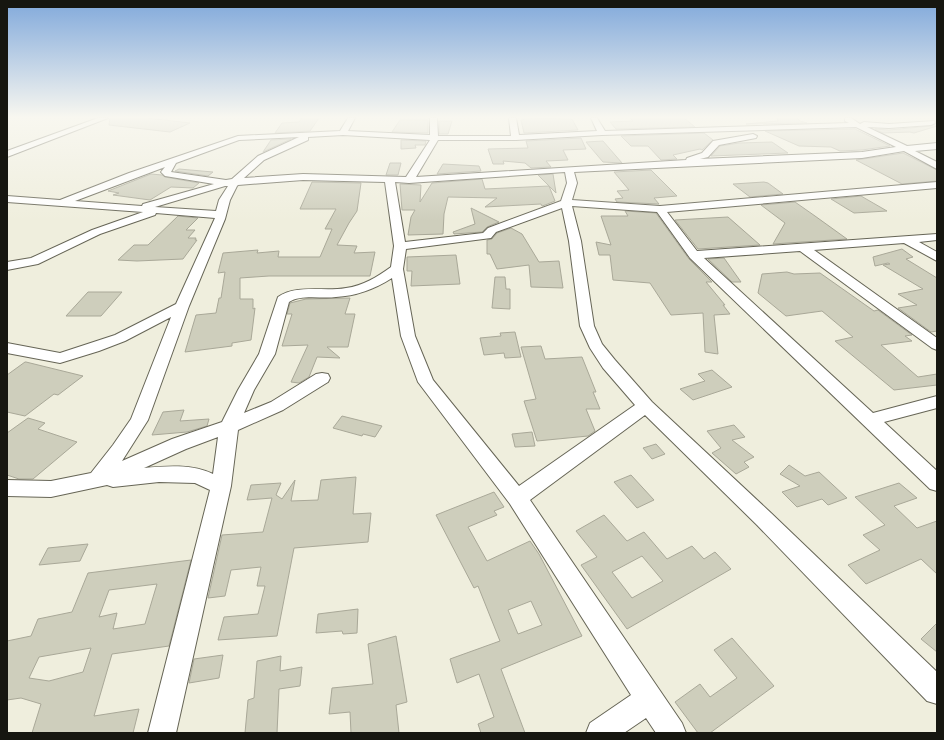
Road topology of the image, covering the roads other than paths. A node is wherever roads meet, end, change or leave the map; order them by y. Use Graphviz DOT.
graph roads {
  1 [pos="198,153"];
  2 [pos="273,153"];
  3 [pos="426,153"];
  4 [pos="707,153"];
  5 [pos="878,153"];
  6 [pos="910,153"];
  7 [pos="172,162"];
  8 [pos="680,163"];
  9 [pos="937,166"];
  10 [pos="569,171"];
  11 [pos="409,180"];
  12 [pos="390,181"];
  13 [pos="230,183"];
  14 [pos="937,185"];
  15 [pos="7,199"];
  16 [pos="61,203"];
  17 [pos="566,203"];
  18 [pos="135,209"];
  19 [pos="660,209"];
  20 [pos="157,210"];
  21 [pos="220,215"];
  22 [pos="937,237"];
  23 [pos="908,240"];
  24 [pos="400,246"];
  25 [pos="803,247"];
  26 [pos="694,255"];
  27 [pos="937,257"];
  28 [pos="7,266"];
  29 [pos="397,269"];
  30 [pos="182,306"];
  31 [pos="937,344"];
  32 [pos="7,348"];
  33 [pos="322,378"];
  34 [pos="937,402"];
  35 [pos="646,406"];
  36 [pos="869,420"];
  37 [pos="229,426"];
  38 [pos="97,480"];
  39 [pos="937,483"];
  40 [pos="220,486"];
  41 [pos="7,488"];
  42 [pos="517,498"];
  43 [pos="937,692"];
  44 [pos="649,699"];
  45 [pos="162,733"];
  46 [pos="600,733"];
  47 [pos="672,733"];
  1 -- 7 [label="street"];
  2 -- 13 [label="street"];
  3 -- 11 [label="street"];
  4 -- 8 [label="street"];
  5 -- 8 [label="street"];
  6 -- 9 [label="street"];
  7 -- 13 [label="street"];
  7 -- 16 [label="street"];
  8 -- 10 [label="street"];
  10 -- 11 [label="street"];
  10 -- 17 [label="street"];
  11 -- 12 [label="street"];
  12 -- 13 [label="street"];
  12 -- 24 [label="street"];
  13 -- 18 [label="street"];
  13 -- 21 [label="street"];
  14 -- 19 [label="street"];
  15 -- 16 [label="street"];
  16 -- 18 [label="street"];
  17 -- 19 [label="street"];
  17 -- 24 [label="street"];
  17 -- 35 [label="street"];
  18 -- 20 [label="street"];
  19 -- 26 [label="street"];
  20 -- 21 [label="street"];
  20 -- 28 [label="street"];
  21 -- 30 [label="street"];
  22 -- 23 [label="street"];
  23 -- 25 [label="street"];
  23 -- 27 [label="street"];
  24 -- 29 [label="street"];
  25 -- 26 [label="street"];
  25 -- 31 [label="street"];
  26 -- 36 [label="street"];
  29 -- 37 [label="street"];
  29 -- 42 [label="street"];
  30 -- 32 [label="street"];
  30 -- 38 [label="street"];
  33 -- 37 [label="street"];
  34 -- 36 [label="street"];
  35 -- 42 [label="street"];
  35 -- 43 [label="street"];
  36 -- 39 [label="street"];
  37 -- 38 [label="street"];
  37 -- 40 [label="street"];
  38 -- 40 [label="street"];
  38 -- 41 [label="street"];
  40 -- 45 [label="street"];
  42 -- 44 [label="street"];
  44 -- 46 [label="street"];
  44 -- 47 [label="street"];
}
